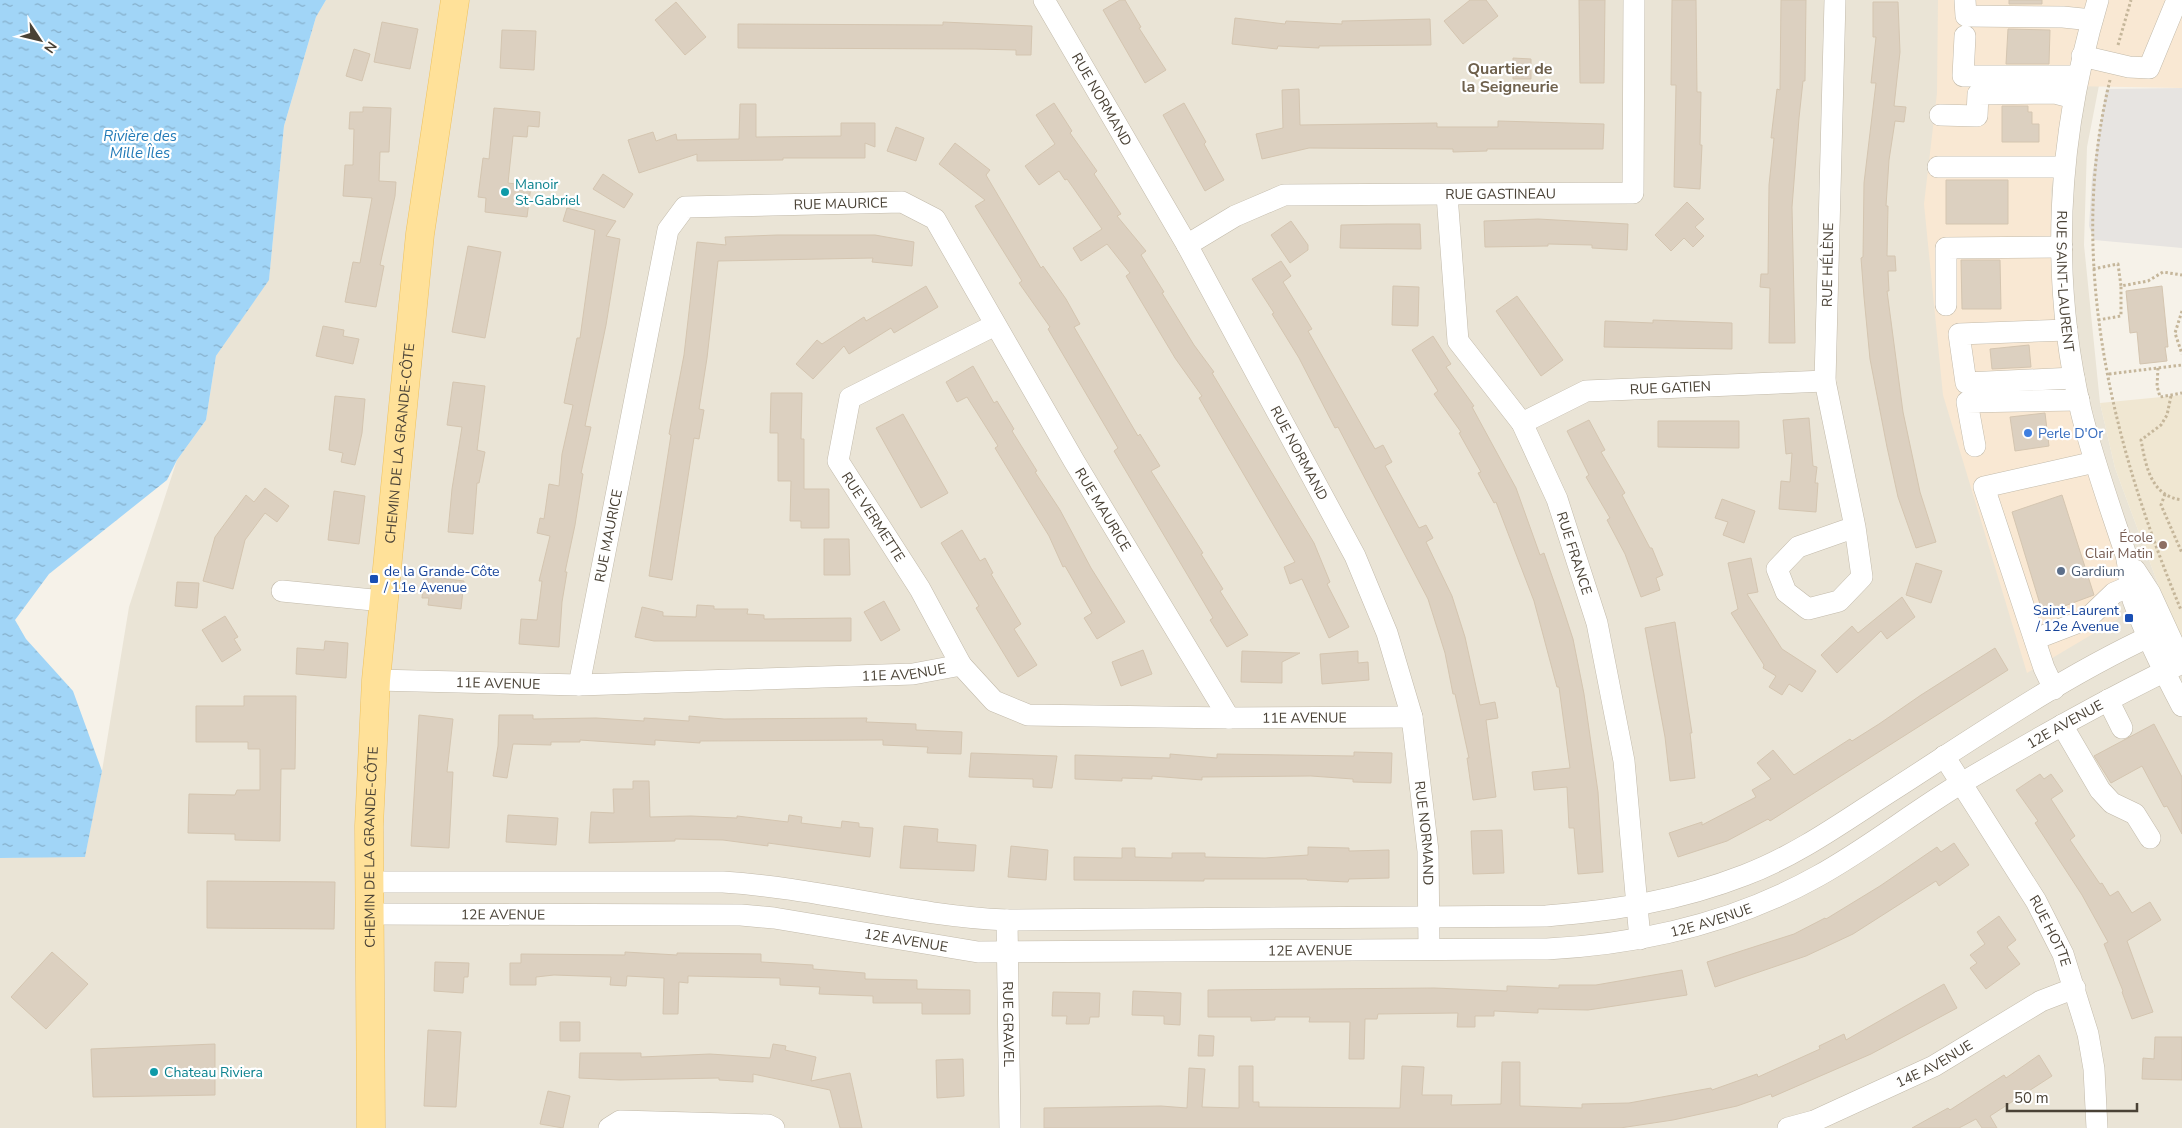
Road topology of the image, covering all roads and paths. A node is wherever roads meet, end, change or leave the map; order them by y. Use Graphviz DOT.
graph roads {
  1 [pos="455,0"];
  2 [pos="1044,0"];
  3 [pos="1634,0"];
  4 [pos="1835,0"];
  5 [pos="1965,0"];
  6 [pos="2131,0"];
  7 [pos="2177,0"];
  8 [pos="2063,8"];
  9 [pos="2095,10"];
  10 [pos="1965,36"];
  11 [pos="2117,51"];
  12 [pos="2080,66"];
  13 [pos="2108,88"];
  14 [pos="2074,98"];
  15 [pos="1940,115"];
  16 [pos="1938,167"];
  17 [pos="2064,167"];
  18 [pos="1447,195"];
  19 [pos="1188,245"];
  20 [pos="2062,247"];
  21 [pos="2093,269"];
  22 [pos="2182,275"];
  23 [pos="2121,286"];
  24 [pos="1946,305"];
  25 [pos="2182,311"];
  26 [pos="2098,320"];
  27 [pos="995,324"];
  28 [pos="2067,330"];
  29 [pos="2182,354"];
  30 [pos="2182,364"];
  31 [pos="2158,368"];
  32 [pos="2109,374"];
  33 [pos="2074,378"];
  34 [pos="1825,381"];
  35 [pos="2182,393"];
  36 [pos="2171,396"];
  37 [pos="2079,400"];
  38 [pos="1522,423"];
  39 [pos="1975,446"];
  40 [pos="2095,462"];
  41 [pos="2165,494"];
  42 [pos="2182,500"];
  43 [pos="1855,527"];
  44 [pos="2182,553"];
  45 [pos="2137,584"];
  46 [pos="282,591"];
  47 [pos="383,601"];
  48 [pos="2182,613"];
  49 [pos="2158,633"];
  50 [pos="2035,639"];
  51 [pos="962,665"];
  52 [pos="2176,666"];
  53 [pos="376,680"];
  54 [pos="579,685"];
  55 [pos="2054,689"];
  56 [pos="2108,700"];
  57 [pos="2182,706"];
  58 [pos="1412,717"];
  59 [pos="1229,718"];
  60 [pos="2062,725"];
  61 [pos="2122,728"];
  62 [pos="1944,756"];
  63 [pos="1962,783"];
  64 [pos="2150,838"];
  65 [pos="369,882"];
  66 [pos="1636,906"];
  67 [pos="369,914"];
  68 [pos="1430,918"];
  69 [pos="1007,920"];
  70 [pos="1640,939"];
  71 [pos="1429,949"];
  72 [pos="1007,952"];
  73 [pos="2075,988"];
  74 [pos="1816,1125"];
  75 [pos="371,1128"];
  76 [pos="609,1128"];
  77 [pos="774,1128"];
  78 [pos="1010,1128"];
  79 [pos="1788,1128"];
  80 [pos="2098,1128"];
  1 -- 47 [label="main road, CHEMIN DE LA GRANDE-CÔTE"];
  2 -- 19 [label="street, RUE NORMAND"];
  3 -- 18 [label="street, RUE GASTINEAU"];
  4 -- 34 [label="street, RUE HÉLÈNE"];
  5 -- 8 [label="street"];
  6 -- 11 [label="path"];
  7 -- 12 [label="street"];
  8 -- 9 [label="street"];
  9 -- 12 [label="street, RUE SAINT-LAURENT"];
  10 -- 12 [label="street"];
  12 -- 14 [label="street, RUE SAINT-LAURENT"];
  13 -- 21 [label="path, RUE SAINT-LAURENT"];
  14 -- 15 [label="street"];
  14 -- 17 [label="street, RUE SAINT-LAURENT"];
  16 -- 17 [label="street"];
  17 -- 20 [label="street, RUE SAINT-LAURENT"];
  18 -- 19 [label="street, RUE GASTINEAU"];
  18 -- 38 [label="street, RUE FRANCE"];
  19 -- 58 [label="street, RUE NORMAND"];
  20 -- 24 [label="street"];
  20 -- 28 [label="street, RUE SAINT-LAURENT"];
  21 -- 23 [label="path"];
  21 -- 26 [label="path, RUE SAINT-LAURENT"];
  22 -- 23 [label="path"];
  23 -- 26 [label="path"];
  25 -- 29 [label="path"];
  26 -- 32 [label="path, RUE SAINT-LAURENT"];
  27 -- 51 [label="street, RUE VERMETTE"];
  27 -- 54 [label="street, RUE MAURICE"];
  27 -- 59 [label="street, RUE MAURICE"];
  28 -- 33 [label="street, RUE SAINT-LAURENT"];
  28 -- 33 [label="street"];
  30 -- 31 [label="path"];
  31 -- 32 [label="path"];
  31 -- 36 [label="path"];
  32 -- 48 [label="path, RUE SAINT-LAURENT"];
  33 -- 37 [label="street, RUE SAINT-LAURENT"];
  34 -- 38 [label="street, RUE GATIEN"];
  34 -- 43 [label="street, RUE HÉLÈNE"];
  35 -- 36 [label="path"];
  36 -- 41 [label="path"];
  37 -- 39 [label="street"];
  37 -- 40 [label="street, RUE SAINT-LAURENT"];
  38 -- 66 [label="street, RUE FRANCE"];
  40 -- 45 [label="street, RUE SAINT-LAURENT"];
  40 -- 50 [label="street"];
  41 -- 42 [label="path"];
  41 -- 44 [label="path"];
  45 -- 49 [label="street, RUE SAINT-LAURENT"];
  45 -- 50 [label="street"];
  46 -- 47 [label="street"];
  47 -- 53 [label="main road, CHEMIN DE LA GRANDE-CÔTE"];
  49 -- 52 [label="street, RUE SAINT-LAURENT"];
  49 -- 55 [label="street"];
  50 -- 55 [label="street"];
  51 -- 54 [label="street, 11E AVENUE"];
  51 -- 59 [label="street, 11E AVENUE"];
  52 -- 56 [label="street, 12E AVENUE"];
  52 -- 57 [label="street, RUE SAINT-LAURENT"];
  53 -- 54 [label="street, 11E AVENUE"];
  53 -- 65 [label="main road, CHEMIN DE LA GRANDE-CÔTE"];
  55 -- 62 [label="street"];
  56 -- 60 [label="street, 12E AVENUE"];
  56 -- 61 [label="street"];
  58 -- 59 [label="street, 11E AVENUE"];
  58 -- 68 [label="street, RUE NORMAND"];
  60 -- 63 [label="street, 12E AVENUE"];
  60 -- 64 [label="street"];
  62 -- 63 [label="street, RUE HOTTE"];
  62 -- 66 [label="street"];
  63 -- 70 [label="street, 12E AVENUE"];
  63 -- 73 [label="street, RUE HOTTE"];
  65 -- 67 [label="main road, CHEMIN DE LA GRANDE-CÔTE"];
  65 -- 69 [label="street"];
  66 -- 68 [label="street"];
  66 -- 70 [label="street, RUE FRANCE"];
  67 -- 72 [label="street, 12E AVENUE"];
  67 -- 75 [label="main road, CHEMIN DE LA GRANDE-CÔTE"];
  68 -- 69 [label="street"];
  68 -- 71 [label="street, RUE NORMAND"];
  69 -- 72 [label="street, RUE GRAVEL"];
  70 -- 71 [label="street, 12E AVENUE"];
  71 -- 72 [label="street, 12E AVENUE"];
  72 -- 78 [label="street, RUE GRAVEL"];
  73 -- 74 [label="street, 14E AVENUE"];
  73 -- 80 [label="street, RUE HOTTE"];
  74 -- 79 [label="street, 14E AVENUE"];
  76 -- 77 [label="street"];
}
